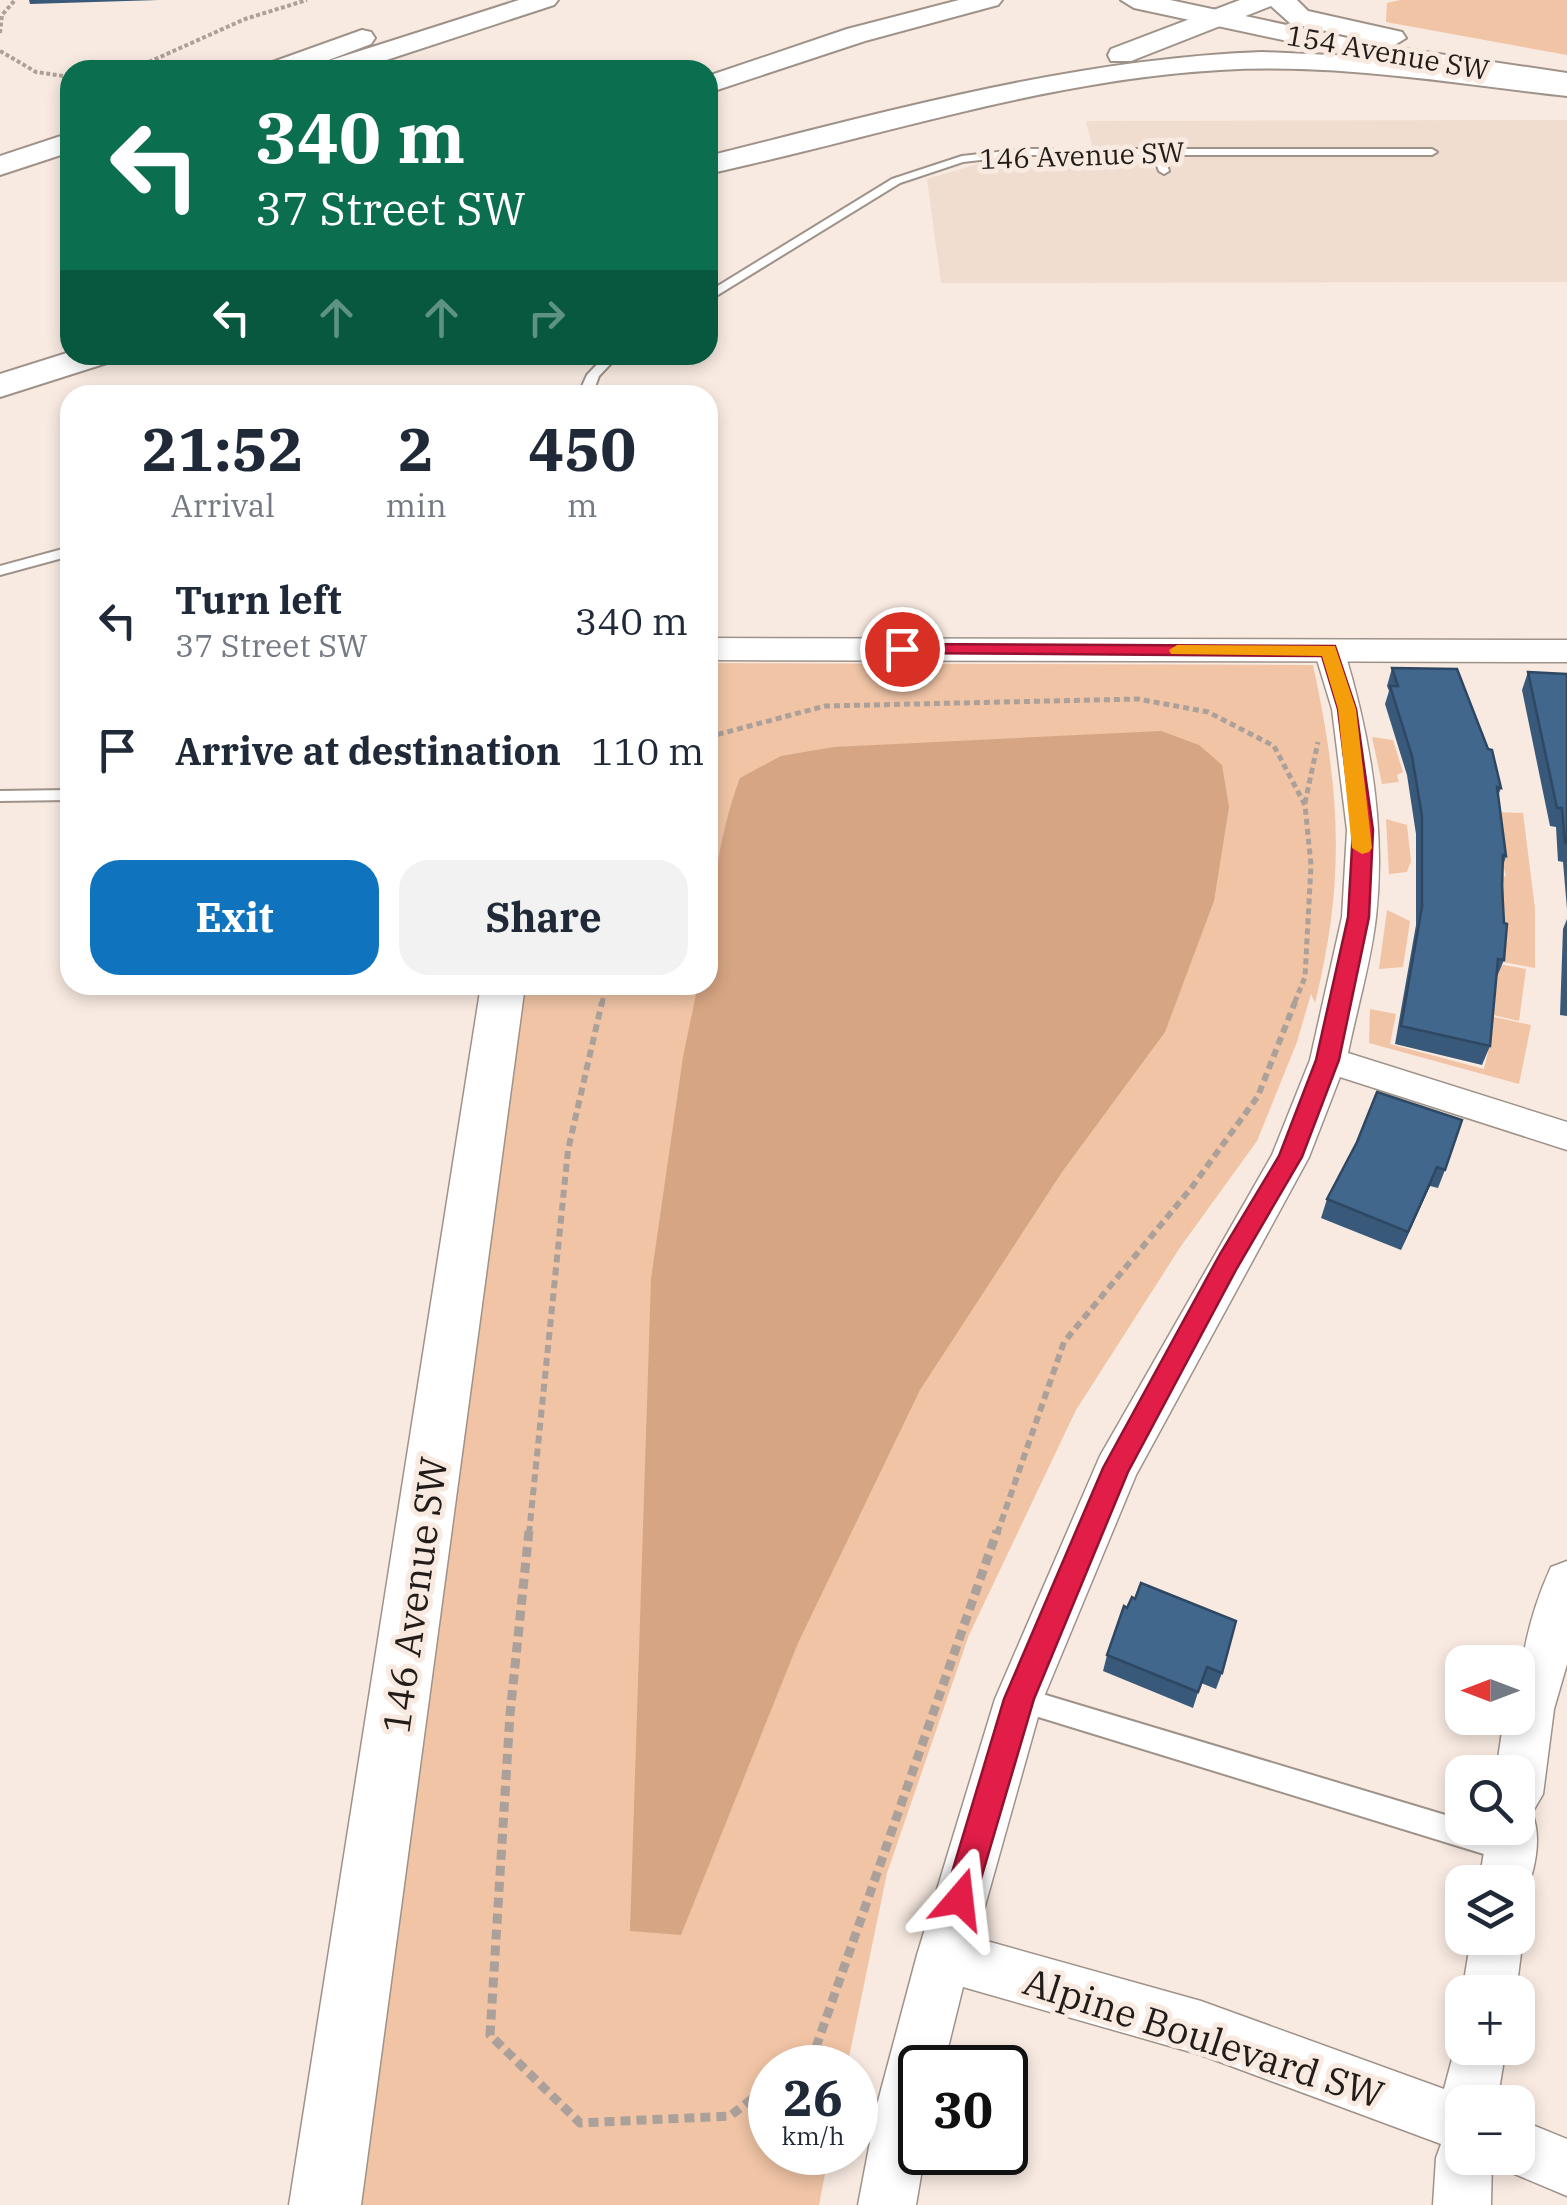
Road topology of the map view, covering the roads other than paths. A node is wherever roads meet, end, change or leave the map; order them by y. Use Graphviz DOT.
graph roads {
  1 [pos="478,0"];
  2 [pos="545,0"];
  3 [pos="989,0"];
  4 [pos="1134,0"];
  5 [pos="1263,0"];
  6 [pos="1284,0"];
  7 [pos="1199,12"];
  8 [pos="417,13"];
  9 [pos="1465,52"];
  10 [pos="293,60"];
  11 [pos="306,60"];
  12 [pos="360,60"];
  13 [pos="1567,67"];
  14 [pos="718,82"];
  15 [pos="1567,84"];
  16 [pos="907,115"];
  17 [pos="60,145"];
  18 [pos="1157,152"];
  19 [pos="1432,152"];
  20 [pos="60,160"];
  21 [pos="718,162"];
  22 [pos="0,166"];
  23 [pos="1164,171"];
  24 [pos="0,180"];
  25 [pos="718,290"];
  26 [pos="60,333"];
  27 [pos="0,354"];
  28 [pos="66,365"];
  29 [pos="602,365"];
  30 [pos="592,375"];
  31 [pos="578,385"];
  32 [pos="589,385"];
  33 [pos="0,386"];
  34 [pos="60,555"];
  35 [pos="0,570"];
  36 [pos="718,649"];
  37 [pos="1329,650"];
  38 [pos="1567,651"];
  39 [pos="0,796"];
  40 [pos="60,796"];
  41 [pos="502,995"];
  42 [pos="1328,1060"];
  43 [pos="1567,1136"];
  44 [pos="1567,1582"];
  45 [pos="1019,1699"];
  46 [pos="1524,1755"];
  47 [pos="1509,1853"];
  48 [pos="944,1955"];
  49 [pos="1445,2118"];
  50 [pos="1535,2154"];
  51 [pos="1567,2168"];
  52 [pos="1463,2175"];
  53 [pos="325,2205"];
  54 [pos="886,2205"];
  55 [pos="1462,2205"];
  1 -- 11 [label="main road"];
  2 -- 12 [label="main road"];
  3 -- 14 [label="main road"];
  4 -- 7 [label="main road"];
  5 -- 7 [label="main road"];
  6 -- 9 [label="main road"];
  7 -- 9 [label="main road, 154 Avenue SW"];
  7 -- 15 [label="main road, 154 Avenue SW"];
  7 -- 16 [label="main road"];
  8 -- 10 [label="main road"];
  9 -- 13 [label="main road, 154 Avenue SW"];
  15 -- 16 [label="main road"];
  16 -- 21 [label="main road"];
  17 -- 22 [label="main road"];
  18 -- 19 [label="lane, 146 Avenue SW"];
  18 -- 23 [label="lane"];
  18 -- 25 [label="lane, 146 Avenue SW"];
  20 -- 24 [label="main road"];
  26 -- 27 [label="main road"];
  28 -- 33 [label="main road"];
  29 -- 30 [label="lane"];
  30 -- 31 [label="lane"];
  30 -- 32 [label="lane"];
  34 -- 35 [label="lane"];
  36 -- 37 [label="street"];
  37 -- 38 [label="street"];
  37 -- 42 [label="street"];
  39 -- 40 [label="lane"];
  41 -- 53 [label="street, 146 Avenue SW"];
  42 -- 43 [label="street"];
  42 -- 45 [label="street"];
  44 -- 46 [label="street"];
  45 -- 47 [label="lane"];
  45 -- 48 [label="street"];
  48 -- 49 [label="street, Alpine Boulevard SW"];
  48 -- 54 [label="street"];
  50 -- 51 [label="street"];
  52 -- 55 [label="street"];
}
